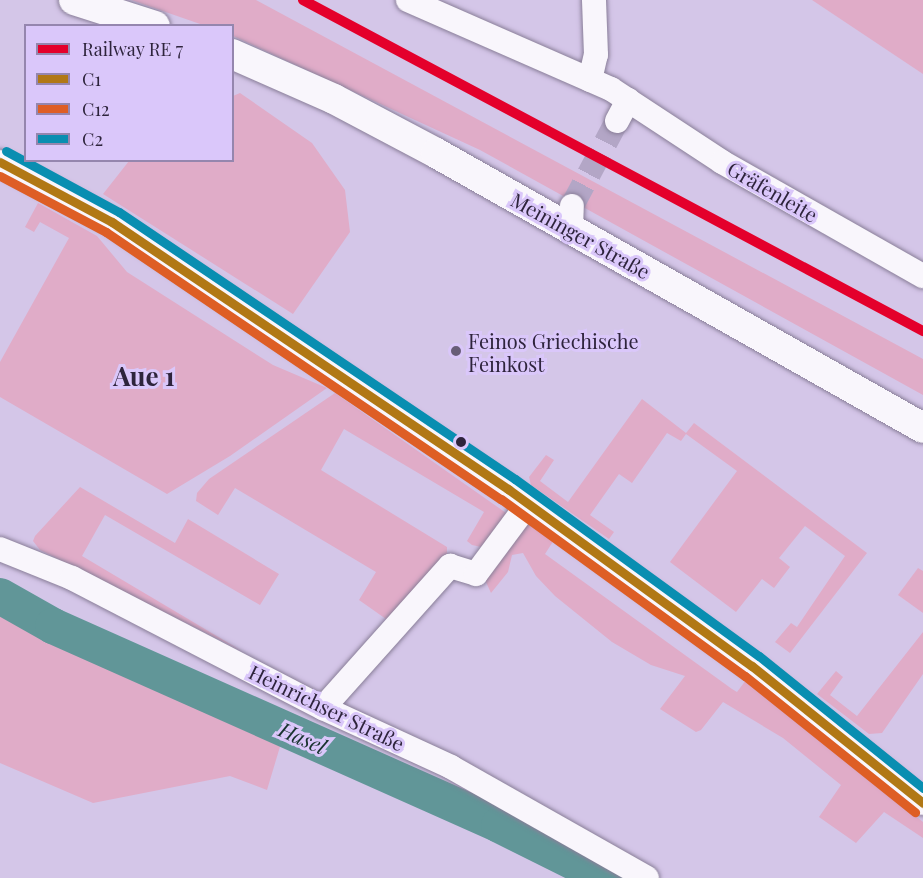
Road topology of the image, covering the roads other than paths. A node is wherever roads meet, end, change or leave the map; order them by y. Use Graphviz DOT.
graph roads {
  1 [pos="74,0"];
  2 [pos="408,0"];
  3 [pos="594,0"];
  4 [pos="149,24"];
  5 [pos="234,55"];
  6 [pos="590,80"];
  7 [pos="0,162"];
  8 [pos="923,276"];
  9 [pos="923,428"];
  10 [pos="528,504"];
  11 [pos="0,549"];
  12 [pos="323,708"];
  13 [pos="923,803"];
  14 [pos="647,878"];
  1 -- 4 [label="main road"];
  2 -- 6 [label="street, Gräfenleite"];
  3 -- 6 [label="street"];
  5 -- 9 [label="main road, Meininger Straße"];
  6 -- 8 [label="street, Gräfenleite"];
  7 -- 10 [label="street"];
  10 -- 12 [label="street"];
  10 -- 13 [label="street"];
  11 -- 12 [label="street, Heinrichser Straße"];
  12 -- 14 [label="street, Heinrichser Straße"];
}
